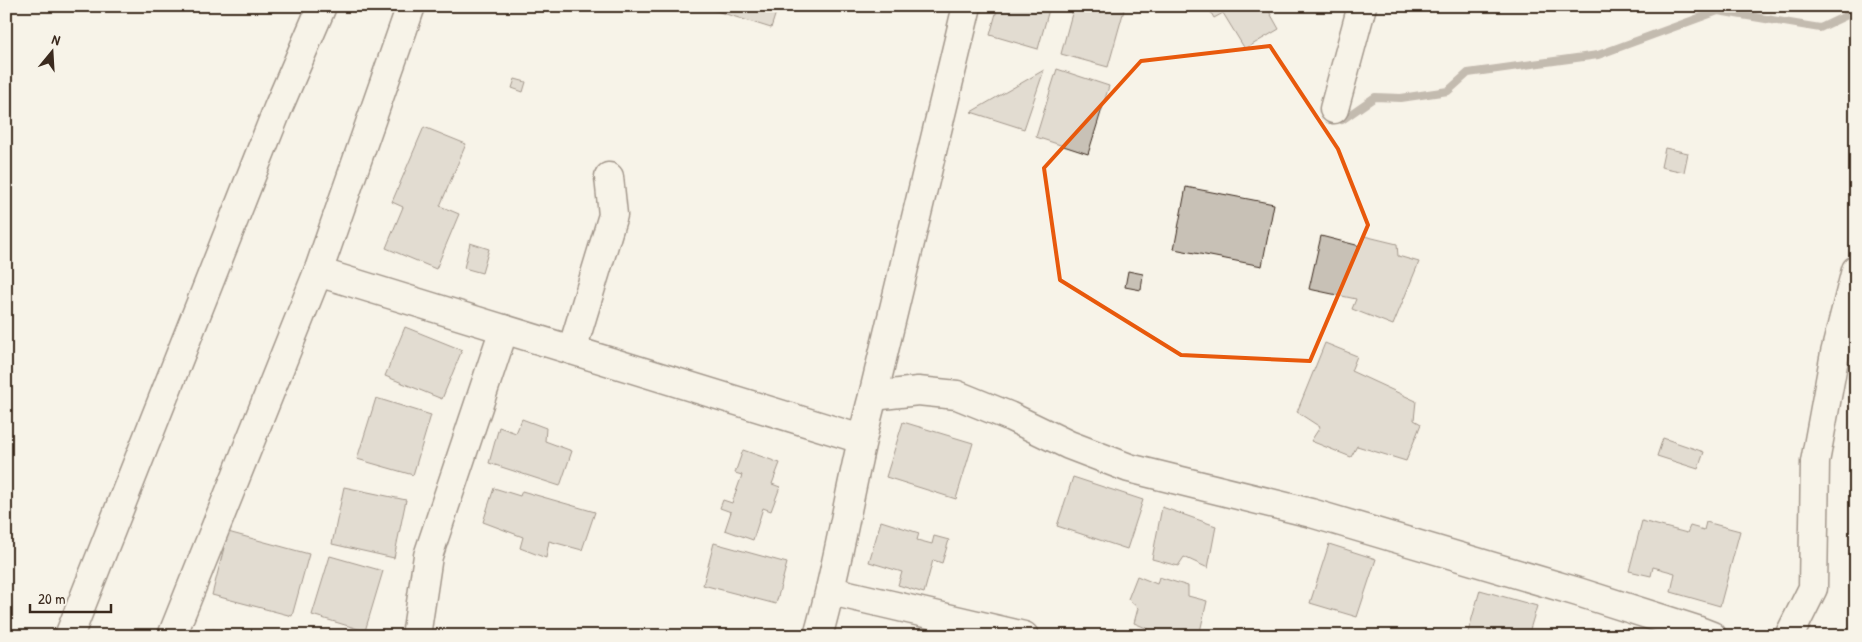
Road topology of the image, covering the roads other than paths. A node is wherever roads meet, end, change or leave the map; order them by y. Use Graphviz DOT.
graph roads {
  1 [pos="322,6"];
  2 [pos="411,6"];
  3 [pos="967,6"];
  4 [pos="1362,6"];
  5 [pos="1334,109"];
  6 [pos="609,177"];
  7 [pos="1856,270"];
  8 [pos="318,272"];
  9 [pos="504,329"];
  10 [pos="572,350"];
  11 [pos="873,396"];
  12 [pos="861,439"];
  13 [pos="831,591"];
  14 [pos="69,636"];
  15 [pos="172,636"];
  16 [pos="416,636"];
  17 [pos="818,636"];
  18 [pos="1024,636"];
  19 [pos="1712,636"];
  20 [pos="1789,636"];
  1 -- 14 [label="street"];
  2 -- 8 [label="street"];
  3 -- 11 [label="street"];
  4 -- 5 [label="street"];
  6 -- 10 [label="street"];
  7 -- 20 [label="street"];
  8 -- 9 [label="street"];
  8 -- 15 [label="street"];
  9 -- 10 [label="street"];
  9 -- 16 [label="street"];
  10 -- 12 [label="street"];
  11 -- 12 [label="street"];
  11 -- 19 [label="street"];
  12 -- 13 [label="street"];
  13 -- 17 [label="street"];
  13 -- 18 [label="street"];
}
